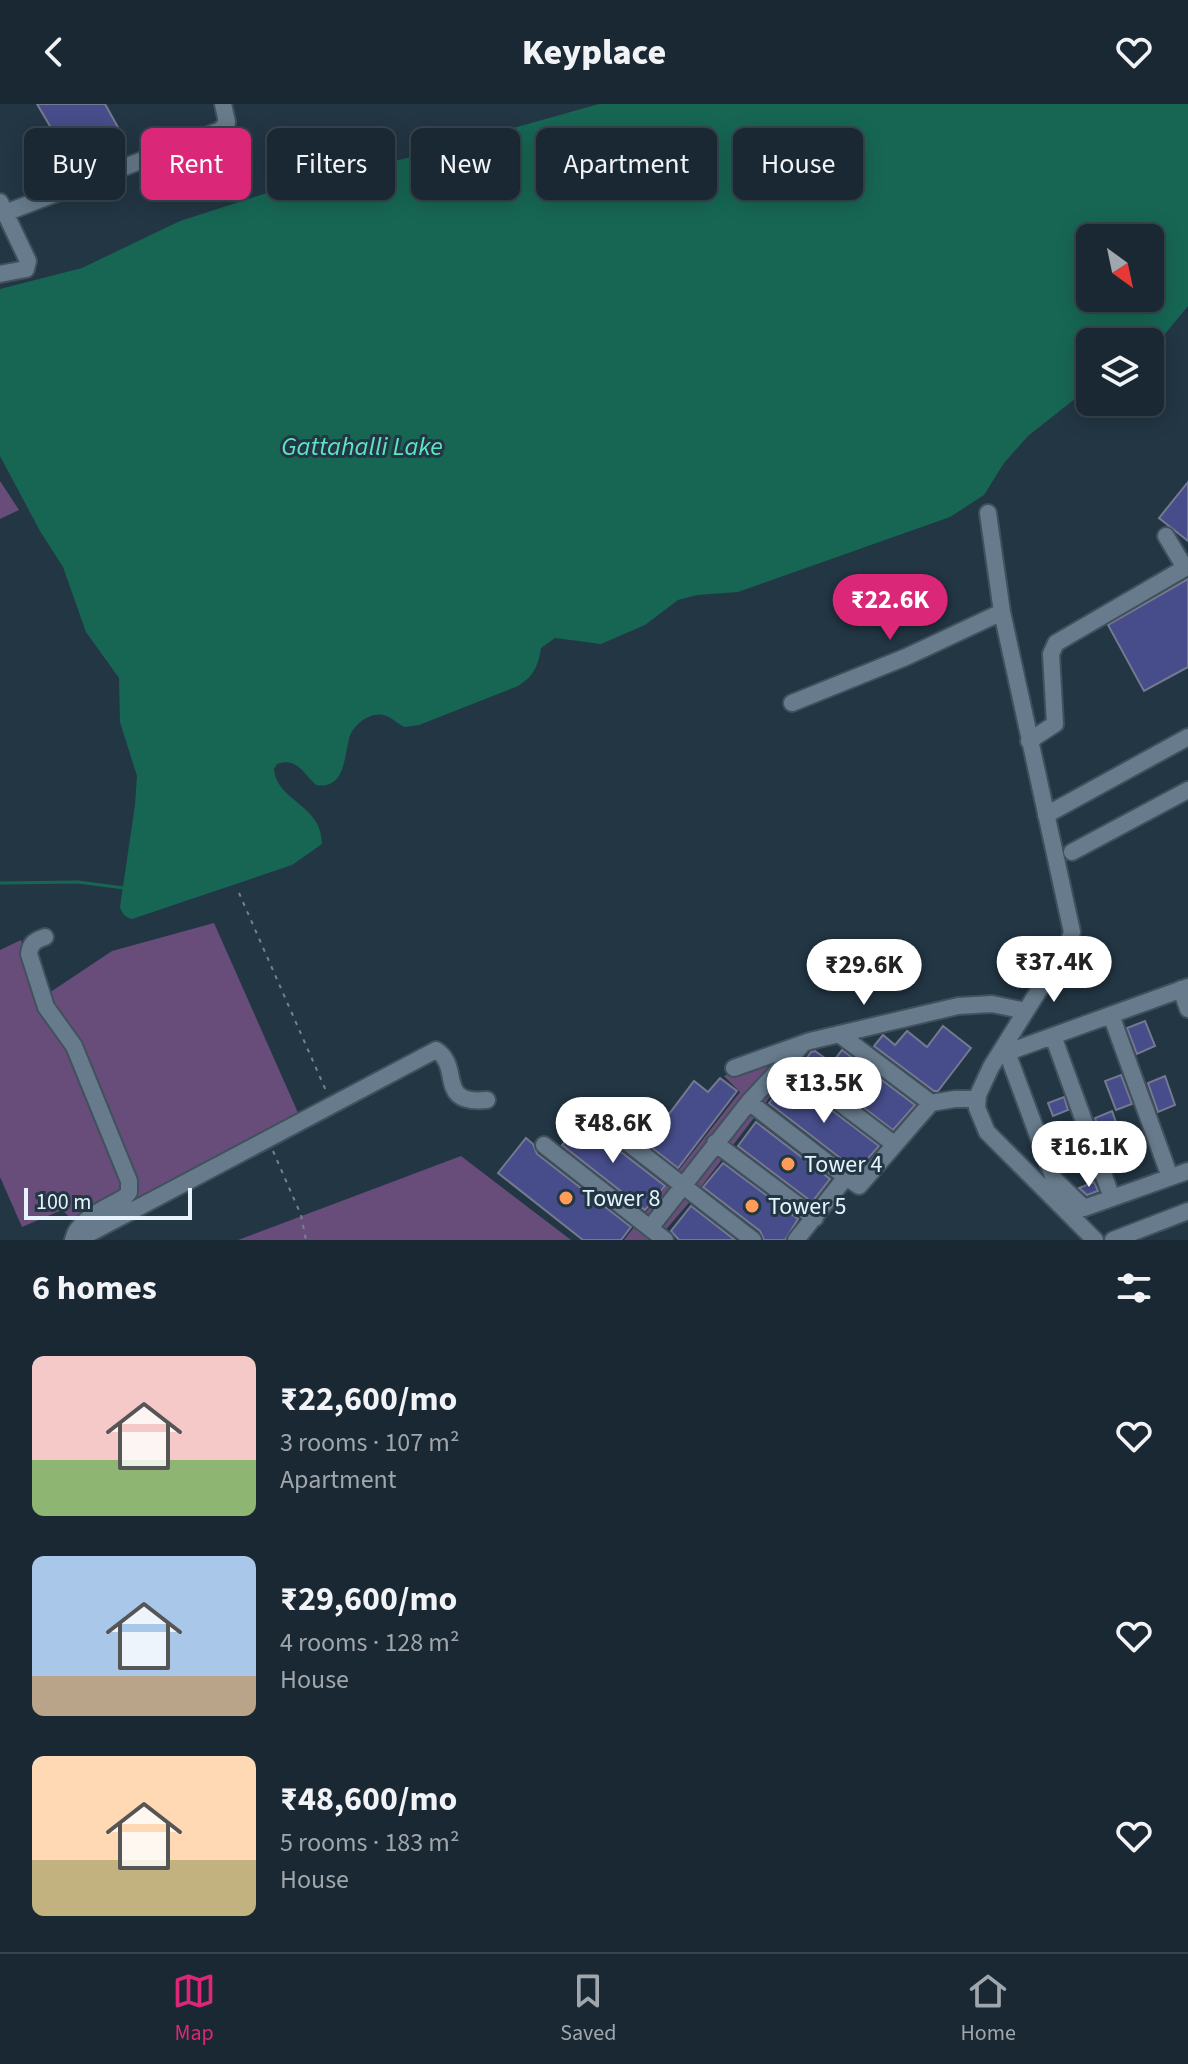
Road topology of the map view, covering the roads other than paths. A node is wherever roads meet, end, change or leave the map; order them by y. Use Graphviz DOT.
graph roads {
  1 [pos="223,104"];
  2 [pos="3,208"];
  3 [pos="0,274"];
  4 [pos="988,513"];
  5 [pos="1166,536"];
  6 [pos="1002,612"];
  7 [pos="792,703"];
  8 [pos="1188,737"];
  9 [pos="1029,741"];
  10 [pos="1188,790"];
  11 [pos="1046,815"];
  12 [pos="1072,852"];
  13 [pos="45,937"];
  14 [pos="1185,988"];
  15 [pos="1188,1009"];
  16 [pos="1026,1011"];
  17 [pos="1111,1015"];
  18 [pos="839,1034"];
  19 [pos="1053,1036"];
  20 [pos="802,1044"];
  21 [pos="786,1062"];
  22 [pos="734,1068"];
  23 [pos="971,1099"];
  24 [pos="487,1100"];
  25 [pos="749,1102"];
  26 [pos="931,1103"];
  27 [pos="596,1118"];
  28 [pos="715,1143"];
  29 [pos="894,1144"];
  30 [pos="544,1145"];
  31 [pos="1188,1171"];
  32 [pos="846,1177"];
  33 [pos="1170,1177"];
  34 [pos="683,1185"];
  35 [pos="1112,1198"];
  36 [pos="1188,1211"];
  37 [pos="815,1218"];
  38 [pos="650,1228"];
  39 [pos="75,1240"];
  40 [pos="665,1240"];
  41 [pos="753,1240"];
  42 [pos="796,1240"];
  43 [pos="1095,1240"];
  44 [pos="1113,1240"];
  1 -- 2 [label="street"];
  2 -- 3 [label="street"];
  4 -- 6 [label="street"];
  5 -- 9 [label="street"];
  6 -- 7 [label="street"];
  6 -- 9 [label="street"];
  8 -- 11 [label="street"];
  9 -- 11 [label="street"];
  10 -- 12 [label="street"];
  11 -- 16 [label="street"];
  13 -- 39 [label="street"];
  14 -- 15 [label="street"];
  14 -- 17 [label="street"];
  16 -- 18 [label="street"];
  16 -- 23 [label="street"];
  17 -- 19 [label="street"];
  17 -- 33 [label="street"];
  18 -- 20 [label="street"];
  18 -- 26 [label="street"];
  19 -- 35 [label="street"];
  19 -- 35 [label="street"];
  20 -- 21 [label="street"];
  20 -- 22 [label="street"];
  21 -- 25 [label="street"];
  21 -- 29 [label="street"];
  23 -- 26 [label="street"];
  23 -- 43 [label="street"];
  24 -- 39 [label="street"];
  25 -- 28 [label="street"];
  25 -- 32 [label="street"];
  26 -- 29 [label="street"];
  27 -- 34 [label="street"];
  28 -- 34 [label="street"];
  28 -- 37 [label="street"];
  29 -- 32 [label="street"];
  30 -- 38 [label="street"];
  31 -- 33 [label="street"];
  32 -- 37 [label="street"];
  33 -- 35 [label="street"];
  34 -- 38 [label="street"];
  34 -- 41 [label="street"];
  36 -- 44 [label="street"];
  37 -- 42 [label="street"];
  38 -- 40 [label="street"];
}
